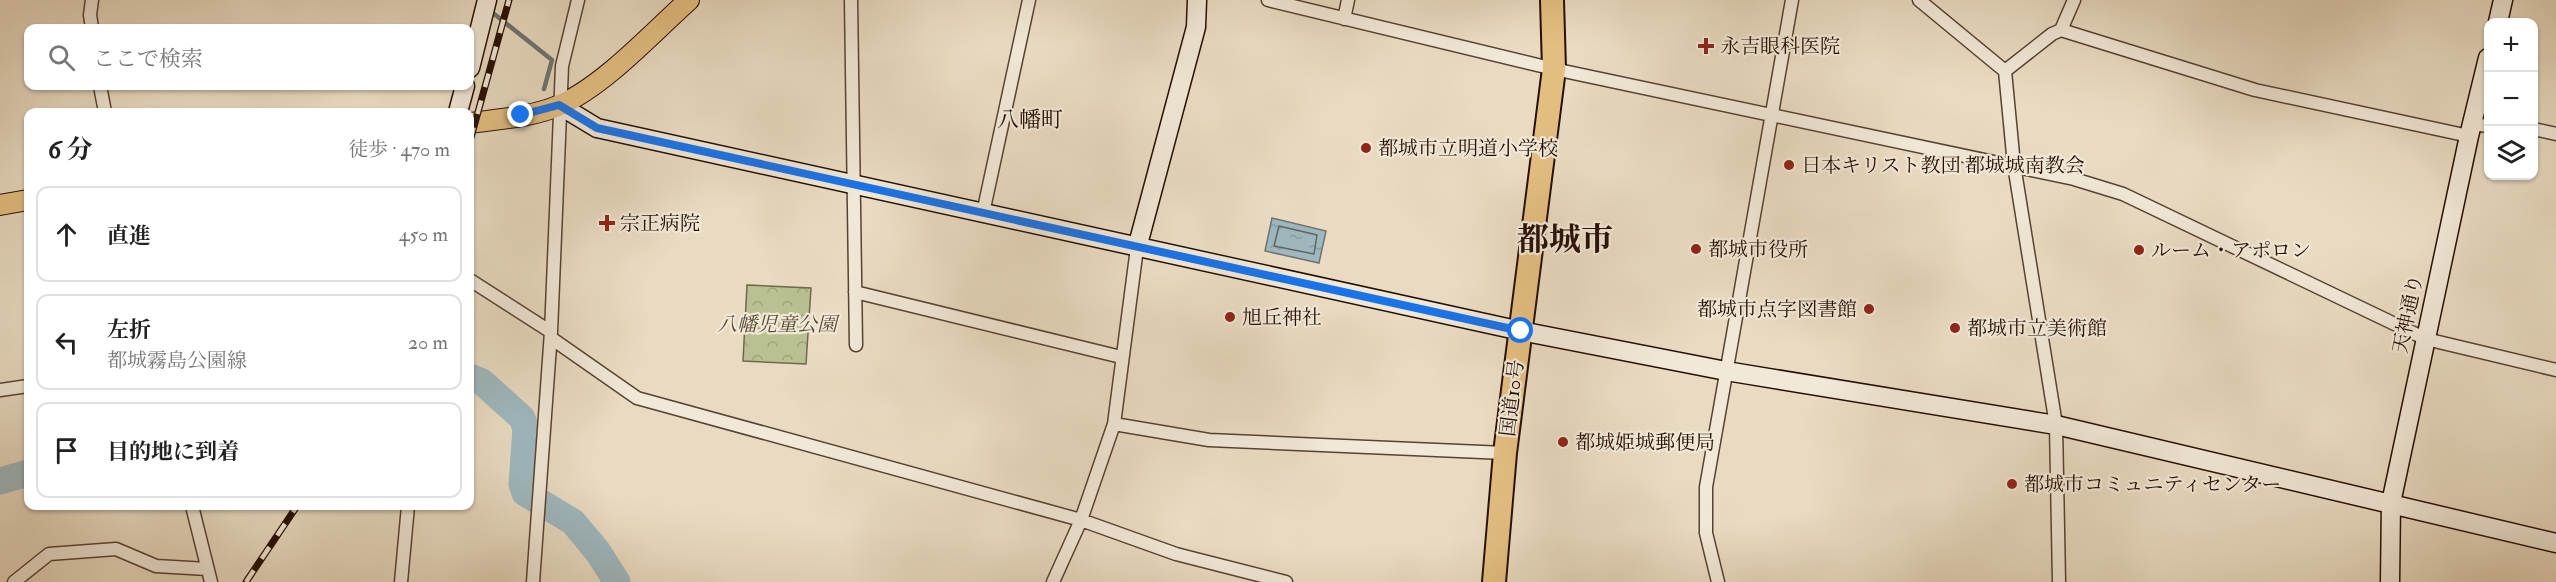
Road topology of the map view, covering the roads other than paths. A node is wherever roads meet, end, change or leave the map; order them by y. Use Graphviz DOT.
graph roads {
  1 [pos="93,0"];
  2 [pos="578,0"];
  3 [pos="689,0"];
  4 [pos="852,0"];
  5 [pos="1029,0"];
  6 [pos="1197,0"];
  7 [pos="1268,0"];
  8 [pos="1348,0"];
  9 [pos="1552,0"];
  10 [pos="1792,0"];
  11 [pos="1919,0"];
  12 [pos="2073,0"];
  13 [pos="2503,0"];
  14 [pos="485,8"];
  15 [pos="1344,18"];
  16 [pos="2499,18"];
  17 [pos="91,24"];
  18 [pos="2061,30"];
  19 [pos="474,52"];
  20 [pos="1554,69"];
  21 [pos="2005,71"];
  22 [pos="2486,72"];
  23 [pos="101,90"];
  24 [pos="464,90"];
  25 [pos="559,105"];
  26 [pos="104,108"];
  27 [pos="459,108"];
  28 [pos="1771,113"];
  29 [pos="474,122"];
  30 [pos="2476,129"];
  31 [pos="2538,130"];
  32 [pos="2556,134"];
  33 [pos="2014,165"];
  34 [pos="853,184"];
  35 [pos="24,201"];
  36 [pos="0,205"];
  37 [pos="983,213"];
  38 [pos="1137,248"];
  39 [pos="474,283"];
  40 [pos="855,292"];
  41 [pos="1521,331"];
  42 [pos="551,335"];
  43 [pos="2426,339"];
  44 [pos="856,345"];
  45 [pos="1121,357"];
  46 [pos="2556,370"];
  47 [pos="1726,371"];
  48 [pos="24,387"];
  49 [pos="0,390"];
  50 [pos="1114,424"];
  51 [pos="2056,425"];
  52 [pos="1505,453"];
  53 [pos="2391,503"];
  54 [pos="193,510"];
  55 [pos="408,510"];
  56 [pos="1081,520"];
  57 [pos="2556,543"];
  58 [pos="207,569"];
  59 [pos="14,582"];
  60 [pos="211,582"];
  61 [pos="401,582"];
  62 [pos="533,582"];
  63 [pos="1053,582"];
  64 [pos="1286,582"];
  65 [pos="1494,582"];
  66 [pos="1718,582"];
  67 [pos="2059,582"];
  68 [pos="2390,582"];
  1 -- 17 [label="street"];
  2 -- 25 [label="street"];
  3 -- 25 [label="main road"];
  4 -- 34 [label="street"];
  5 -- 37 [label="street"];
  6 -- 38 [label="street"];
  7 -- 15 [label="street"];
  8 -- 15 [label="street"];
  9 -- 20 [label="highway, 国道10号"];
  10 -- 28 [label="street"];
  11 -- 21 [label="street"];
  12 -- 18 [label="street"];
  13 -- 16 [label="street"];
  14 -- 19 [label="street"];
  15 -- 20 [label="street"];
  18 -- 21 [label="street"];
  18 -- 30 [label="street"];
  20 -- 28 [label="street"];
  20 -- 41 [label="highway, 国道10号"];
  21 -- 33 [label="street"];
  22 -- 30 [label="street, 天神通り"];
  23 -- 26 [label="street"];
  24 -- 27 [label="street"];
  25 -- 29 [label="main road"];
  25 -- 34 [label="street"];
  25 -- 42 [label="street"];
  28 -- 33 [label="street"];
  28 -- 47 [label="street"];
  30 -- 43 [label="street, 天神通り"];
  31 -- 32 [label="street"];
  33 -- 43 [label="street"];
  33 -- 51 [label="street"];
  34 -- 37 [label="street"];
  34 -- 40 [label="street"];
  35 -- 36 [label="main road"];
  37 -- 38 [label="street"];
  38 -- 41 [label="street"];
  38 -- 45 [label="street"];
  39 -- 42 [label="street"];
  40 -- 44 [label="street"];
  40 -- 45 [label="street"];
  41 -- 47 [label="street"];
  41 -- 52 [label="highway, 国道10号"];
  42 -- 56 [label="street"];
  42 -- 62 [label="street"];
  43 -- 46 [label="street"];
  43 -- 53 [label="street, 天神通り"];
  45 -- 50 [label="street"];
  47 -- 51 [label="street"];
  47 -- 66 [label="street"];
  48 -- 49 [label="street"];
  50 -- 52 [label="street"];
  50 -- 56 [label="street"];
  51 -- 53 [label="street"];
  51 -- 67 [label="street"];
  52 -- 65 [label="highway, 国道10号"];
  53 -- 57 [label="street"];
  53 -- 68 [label="street, 天神通り"];
  54 -- 58 [label="street"];
  55 -- 61 [label="street"];
  56 -- 63 [label="street"];
  56 -- 64 [label="street"];
  58 -- 59 [label="street"];
  58 -- 60 [label="street"];
}
